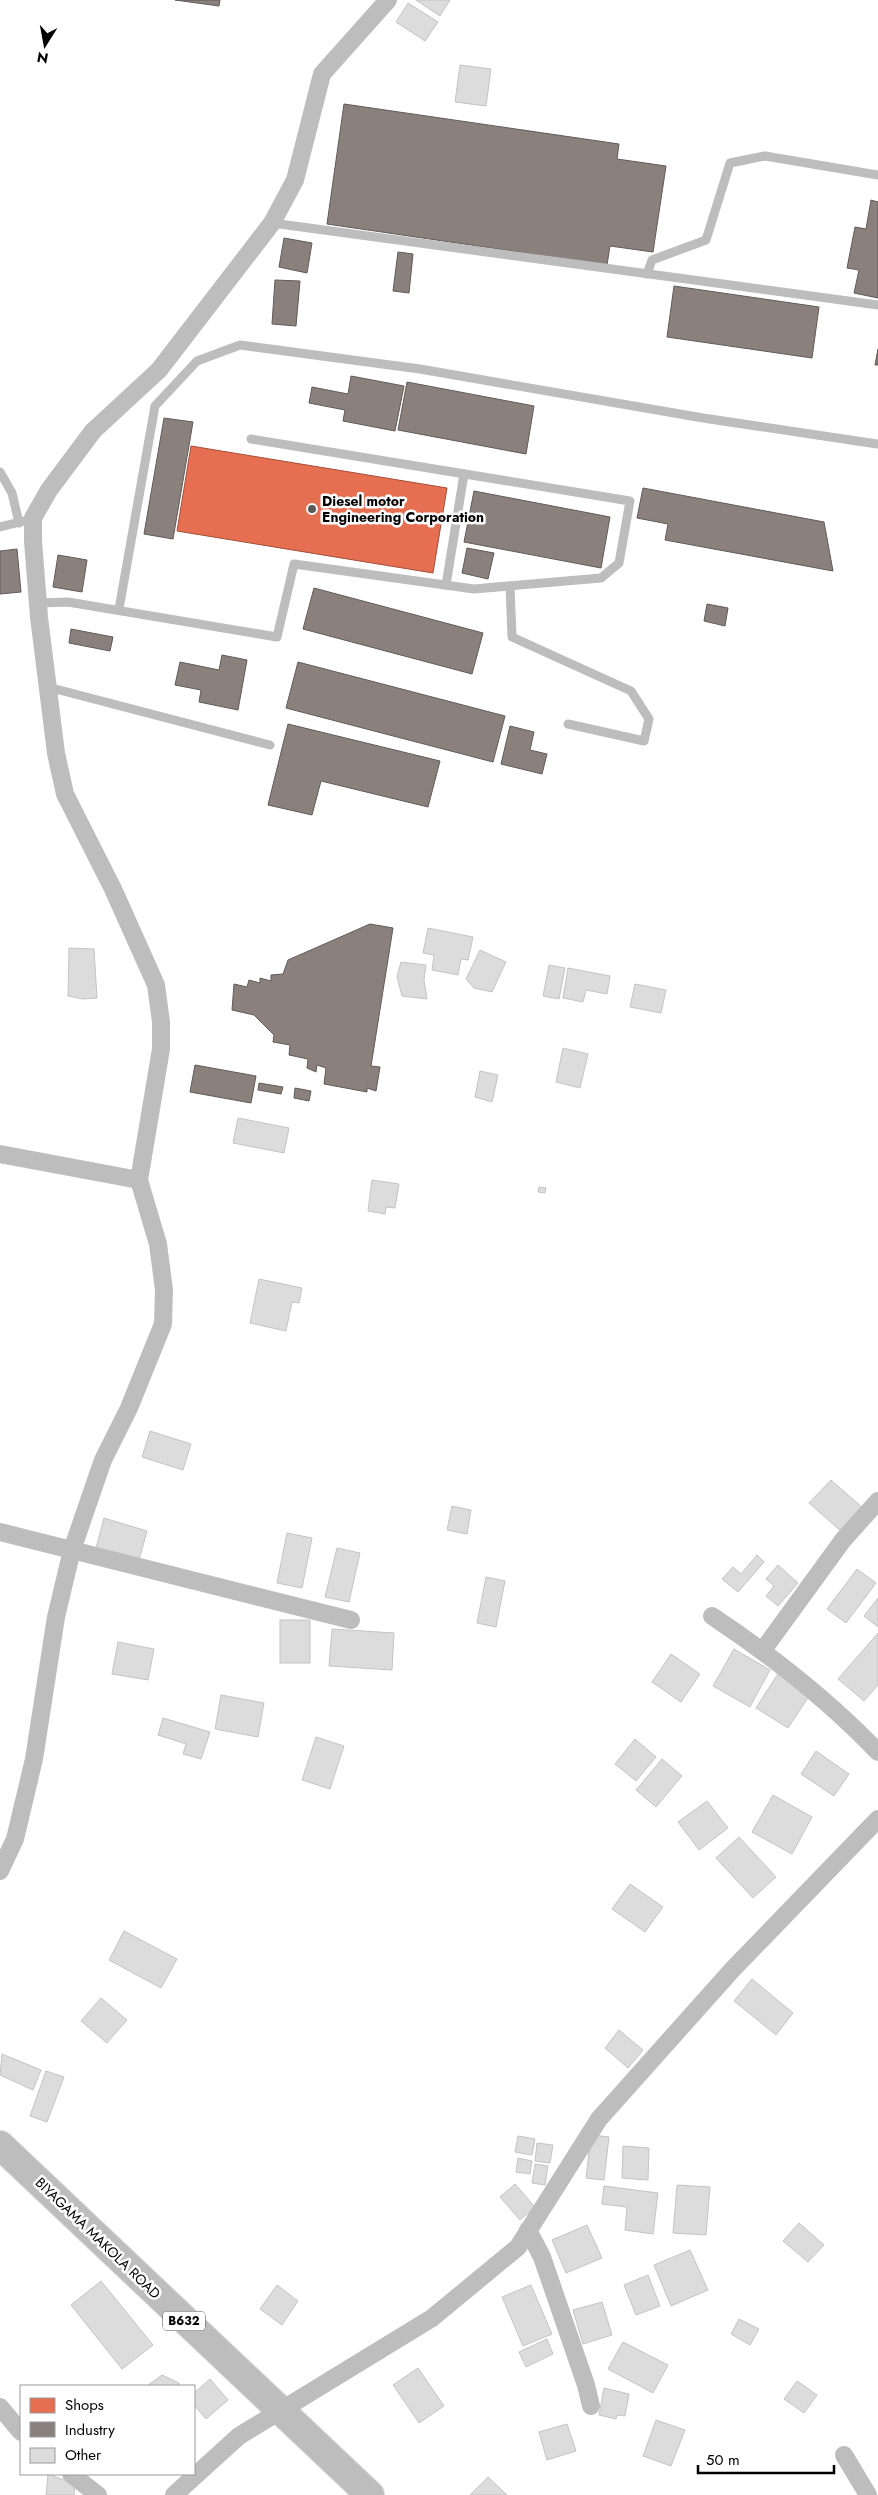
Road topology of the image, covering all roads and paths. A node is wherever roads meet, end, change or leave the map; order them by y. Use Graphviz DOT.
graph roads {
  1 [pos="388,0"];
  2 [pos="878,175"];
  3 [pos="272,223"];
  4 [pos="647,274"];
  5 [pos="878,305"];
  6 [pos="251,439"];
  7 [pos="877,444"];
  8 [pos="0,472"];
  9 [pos="464,474"];
  10 [pos="26,520"];
  11 [pos="0,527"];
  12 [pos="446,585"];
  13 [pos="510,586"];
  14 [pos="39,602"];
  15 [pos="119,609"];
  16 [pos="48,687"];
  17 [pos="568,724"];
  18 [pos="270,745"];
  19 [pos="0,1154"];
  20 [pos="139,1180"];
  21 [pos="878,1501"];
  22 [pos="0,1532"];
  23 [pos="72,1550"];
  24 [pos="712,1616"];
  25 [pos="351,1620"];
  26 [pos="763,1650"];
  27 [pos="878,1752"];
  28 [pos="878,1819"];
  29 [pos="0,1871"];
  30 [pos="0,2145"];
  31 [pos="528,2230"];
  32 [pos="591,2406"];
  33 [pos="0,2407"];
  34 [pos="279,2410"];
  35 [pos="20,2431"];
  36 [pos="844,2455"];
  37 [pos="72,2475"];
  38 [pos="98,2495"];
  39 [pos="174,2495"];
  40 [pos="370,2495"];
  41 [pos="868,2495"];
  1 -- 3 [label="street"];
  2 -- 4 [label="lane"];
  3 -- 4 [label="lane"];
  3 -- 10 [label="street"];
  4 -- 5 [label="lane"];
  6 -- 9 [label="lane"];
  7 -- 15 [label="lane"];
  8 -- 10 [label="lane"];
  9 -- 12 [label="lane"];
  9 -- 13 [label="lane"];
  10 -- 11 [label="lane"];
  10 -- 14 [label="street"];
  12 -- 13 [label="lane"];
  12 -- 15 [label="lane"];
  13 -- 17 [label="lane"];
  14 -- 15 [label="lane"];
  14 -- 16 [label="street"];
  16 -- 18 [label="lane"];
  16 -- 20 [label="street"];
  19 -- 20 [label="street"];
  20 -- 23 [label="street"];
  21 -- 26 [label="street"];
  22 -- 23 [label="street"];
  23 -- 25 [label="street"];
  23 -- 29 [label="street"];
  24 -- 26 [label="street"];
  26 -- 27 [label="street"];
  28 -- 31 [label="street"];
  30 -- 34 [label="main road, BIYAGAMA MAKOLA ROAD / B632"];
  31 -- 32 [label="street"];
  31 -- 34 [label="street"];
  33 -- 35 [label="street"];
  34 -- 39 [label="street"];
  34 -- 40 [label="main road, BIYAGAMA MAKOLA ROAD / B632"];
  36 -- 41 [label="street"];
  37 -- 38 [label="street"];
}
